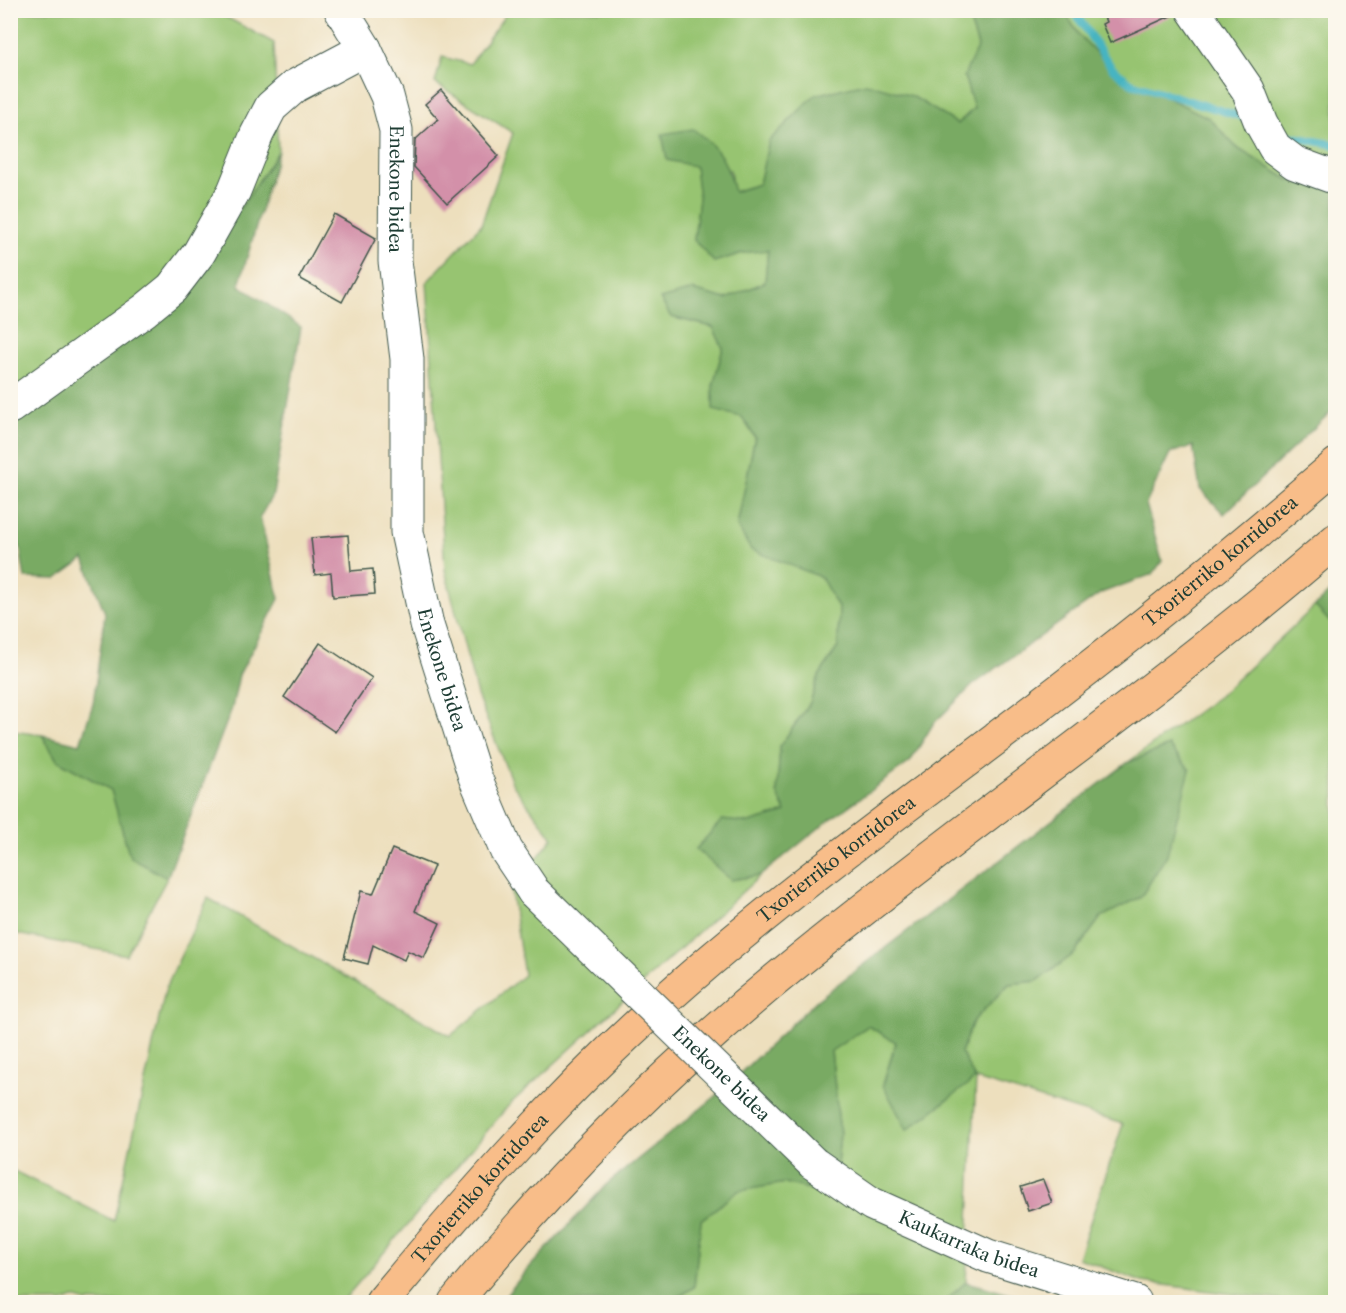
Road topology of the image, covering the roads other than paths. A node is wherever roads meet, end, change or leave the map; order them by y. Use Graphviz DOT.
graph roads {
  1 [pos="341,10"];
  2 [pos="1193,10"];
  3 [pos="366,49"];
  4 [pos="1335,178"];
  5 [pos="10,407"];
  6 [pos="1335,465"];
  7 [pos="1335,540"];
  8 [pos="813,1163"];
  9 [pos="382,1302"];
  10 [pos="455,1302"];
  11 [pos="1135,1302"];
  1 -- 3 [label="street, Enekone bidea"];
  2 -- 4 [label="street"];
  3 -- 5 [label="street"];
  3 -- 8 [label="street, Enekone bidea, bridge"];
  6 -- 9 [label="highway, Txorierriko korridorea"];
  7 -- 10 [label="highway"];
  8 -- 11 [label="street, Kaukarraka bidea"];
}
